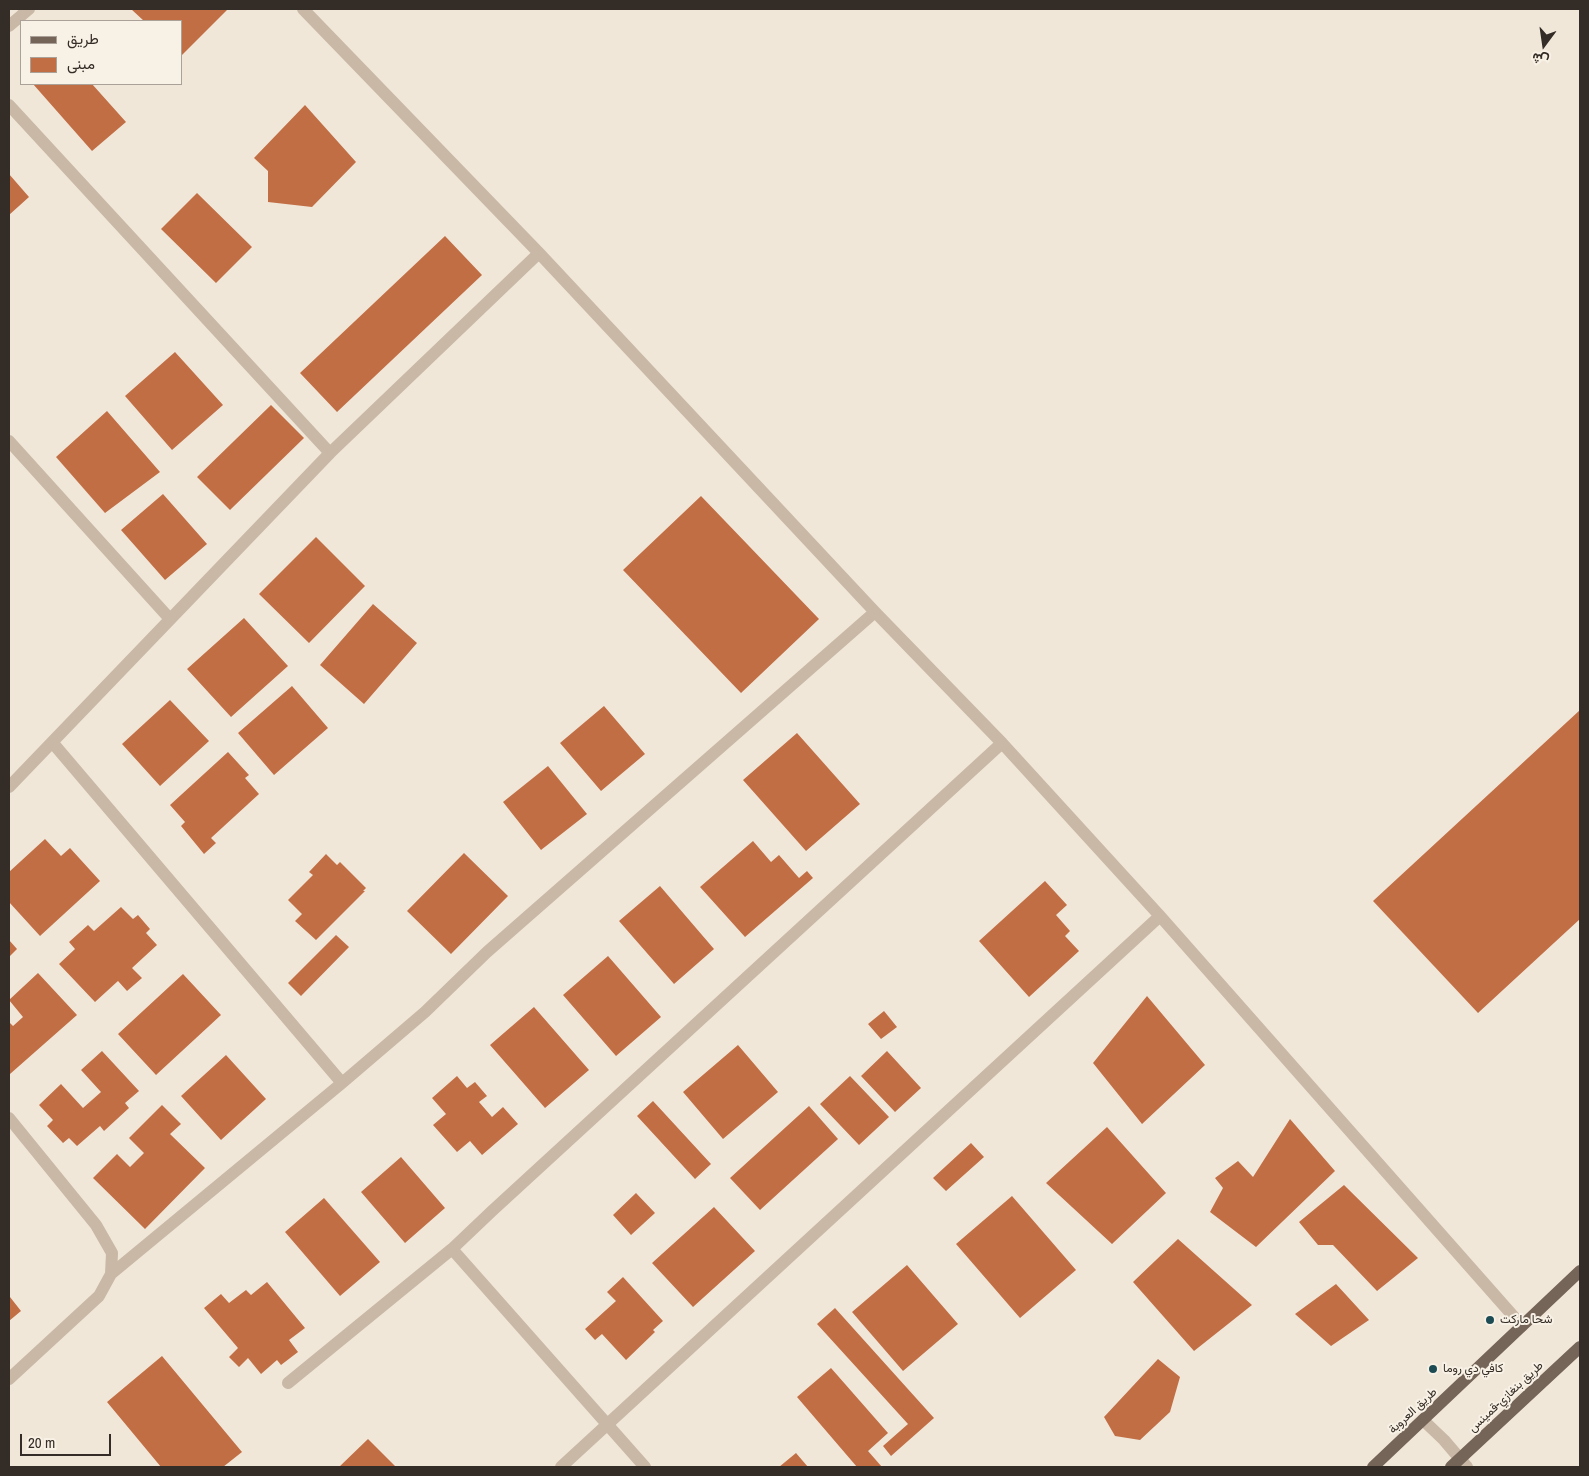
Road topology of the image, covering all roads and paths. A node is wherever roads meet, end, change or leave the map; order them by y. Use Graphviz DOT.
graph roads {
  1 [pos="29,9"];
  2 [pos="303,9"];
  3 [pos="9,26"];
  4 [pos="9,104"];
  5 [pos="539,253"];
  6 [pos="9,441"];
  7 [pos="330,453"];
  8 [pos="875,612"];
  9 [pos="170,619"];
  10 [pos="52,742"];
  11 [pos="1002,743"];
  12 [pos="9,787"];
  13 [pos="1160,916"];
  14 [pos="342,1083"];
  15 [pos="9,1118"];
  16 [pos="452,1249"];
  17 [pos="1580,1271"];
  18 [pos="112,1274"];
  19 [pos="1522,1326"];
  20 [pos="1580,1347"];
  21 [pos="9,1379"];
  22 [pos="288,1382"];
  23 [pos="1423,1420"];
  24 [pos="608,1425"];
  25 [pos="1459,1465"];
  26 [pos="561,1467"];
  27 [pos="645,1467"];
  28 [pos="1373,1467"];
  1 -- 3 [label="street"];
  2 -- 5 [label="street"];
  4 -- 7 [label="street"];
  5 -- 7 [label="street"];
  5 -- 8 [label="street"];
  6 -- 9 [label="street"];
  7 -- 9 [label="street"];
  8 -- 11 [label="street"];
  8 -- 14 [label="street"];
  9 -- 10 [label="street"];
  10 -- 12 [label="street"];
  10 -- 14 [label="street"];
  11 -- 13 [label="street"];
  11 -- 16 [label="street"];
  13 -- 19 [label="street"];
  13 -- 24 [label="street"];
  14 -- 18 [label="street"];
  15 -- 18 [label="street"];
  16 -- 22 [label="street"];
  16 -- 24 [label="street"];
  17 -- 19 [label="main road, طريق العروبة"];
  18 -- 21 [label="street"];
  19 -- 23 [label="main road, طريق العروبة"];
  20 -- 25 [label="main road, طريق بنغازي-قمينس"];
  23 -- 25 [label="street"];
  23 -- 28 [label="main road, طريق العروبة"];
  24 -- 26 [label="street"];
  24 -- 27 [label="street"];
}
